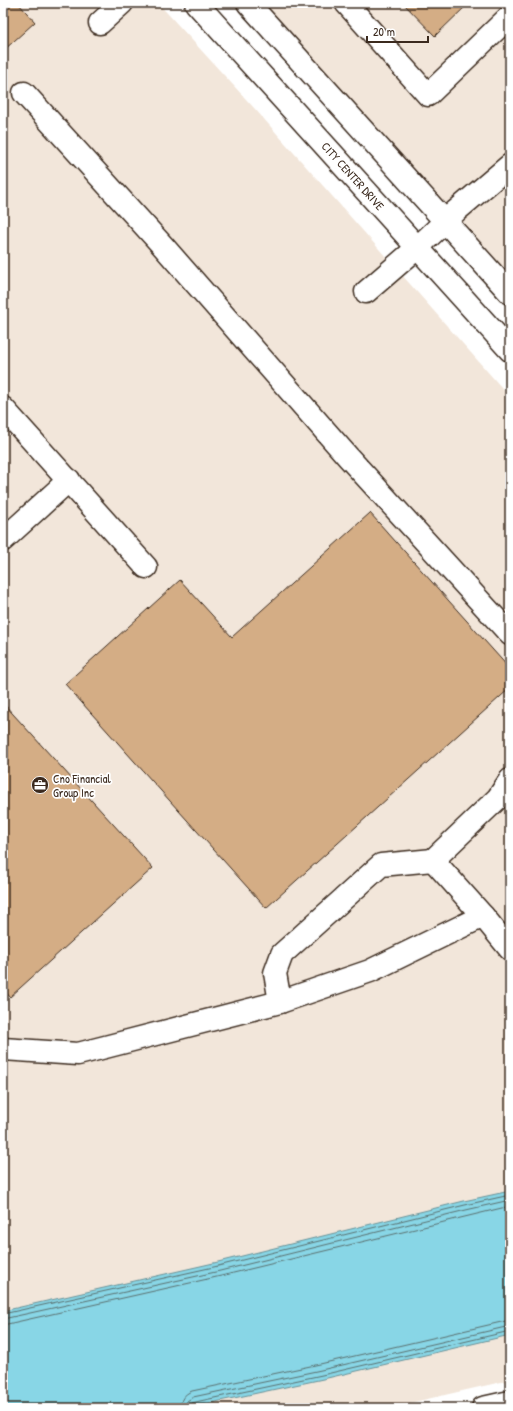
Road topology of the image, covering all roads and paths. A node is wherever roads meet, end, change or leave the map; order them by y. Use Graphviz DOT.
graph roads {
  1 [pos="122,3"];
  2 [pos="196,3"];
  3 [pos="248,3"];
  4 [pos="346,3"];
  5 [pos="510,16"];
  6 [pos="100,23"];
  7 [pos="24,93"];
  8 [pos="510,165"];
  9 [pos="446,222"];
  10 [pos="417,248"];
  11 [pos="366,292"];
  12 [pos="510,293"];
  13 [pos="510,350"];
  14 [pos="3,408"];
  15 [pos="69,480"];
  16 [pos="3,540"];
  17 [pos="146,567"];
  18 [pos="510,634"];
  19 [pos="510,780"];
  20 [pos="433,860"];
  21 [pos="483,916"];
  22 [pos="510,949"];
  23 [pos="280,1002"];
  24 [pos="3,1049"];
  25 [pos="510,1402"];
  26 [pos="483,1408"];
  1 -- 6 [label="street"];
  2 -- 10 [label="street, CITY CENTER DRIVE"];
  3 -- 9 [label="street"];
  4 -- 5 [label="street"];
  7 -- 18 [label="street"];
  8 -- 9 [label="street"];
  9 -- 10 [label="street"];
  9 -- 12 [label="street"];
  10 -- 11 [label="street"];
  10 -- 13 [label="street, CITY CENTER DRIVE"];
  14 -- 15 [label="street"];
  15 -- 16 [label="street"];
  15 -- 17 [label="street"];
  19 -- 20 [label="street"];
  20 -- 21 [label="street"];
  20 -- 23 [label="street"];
  21 -- 22 [label="street"];
  21 -- 23 [label="street"];
  23 -- 24 [label="street"];
  25 -- 26 [label="street"];
}
